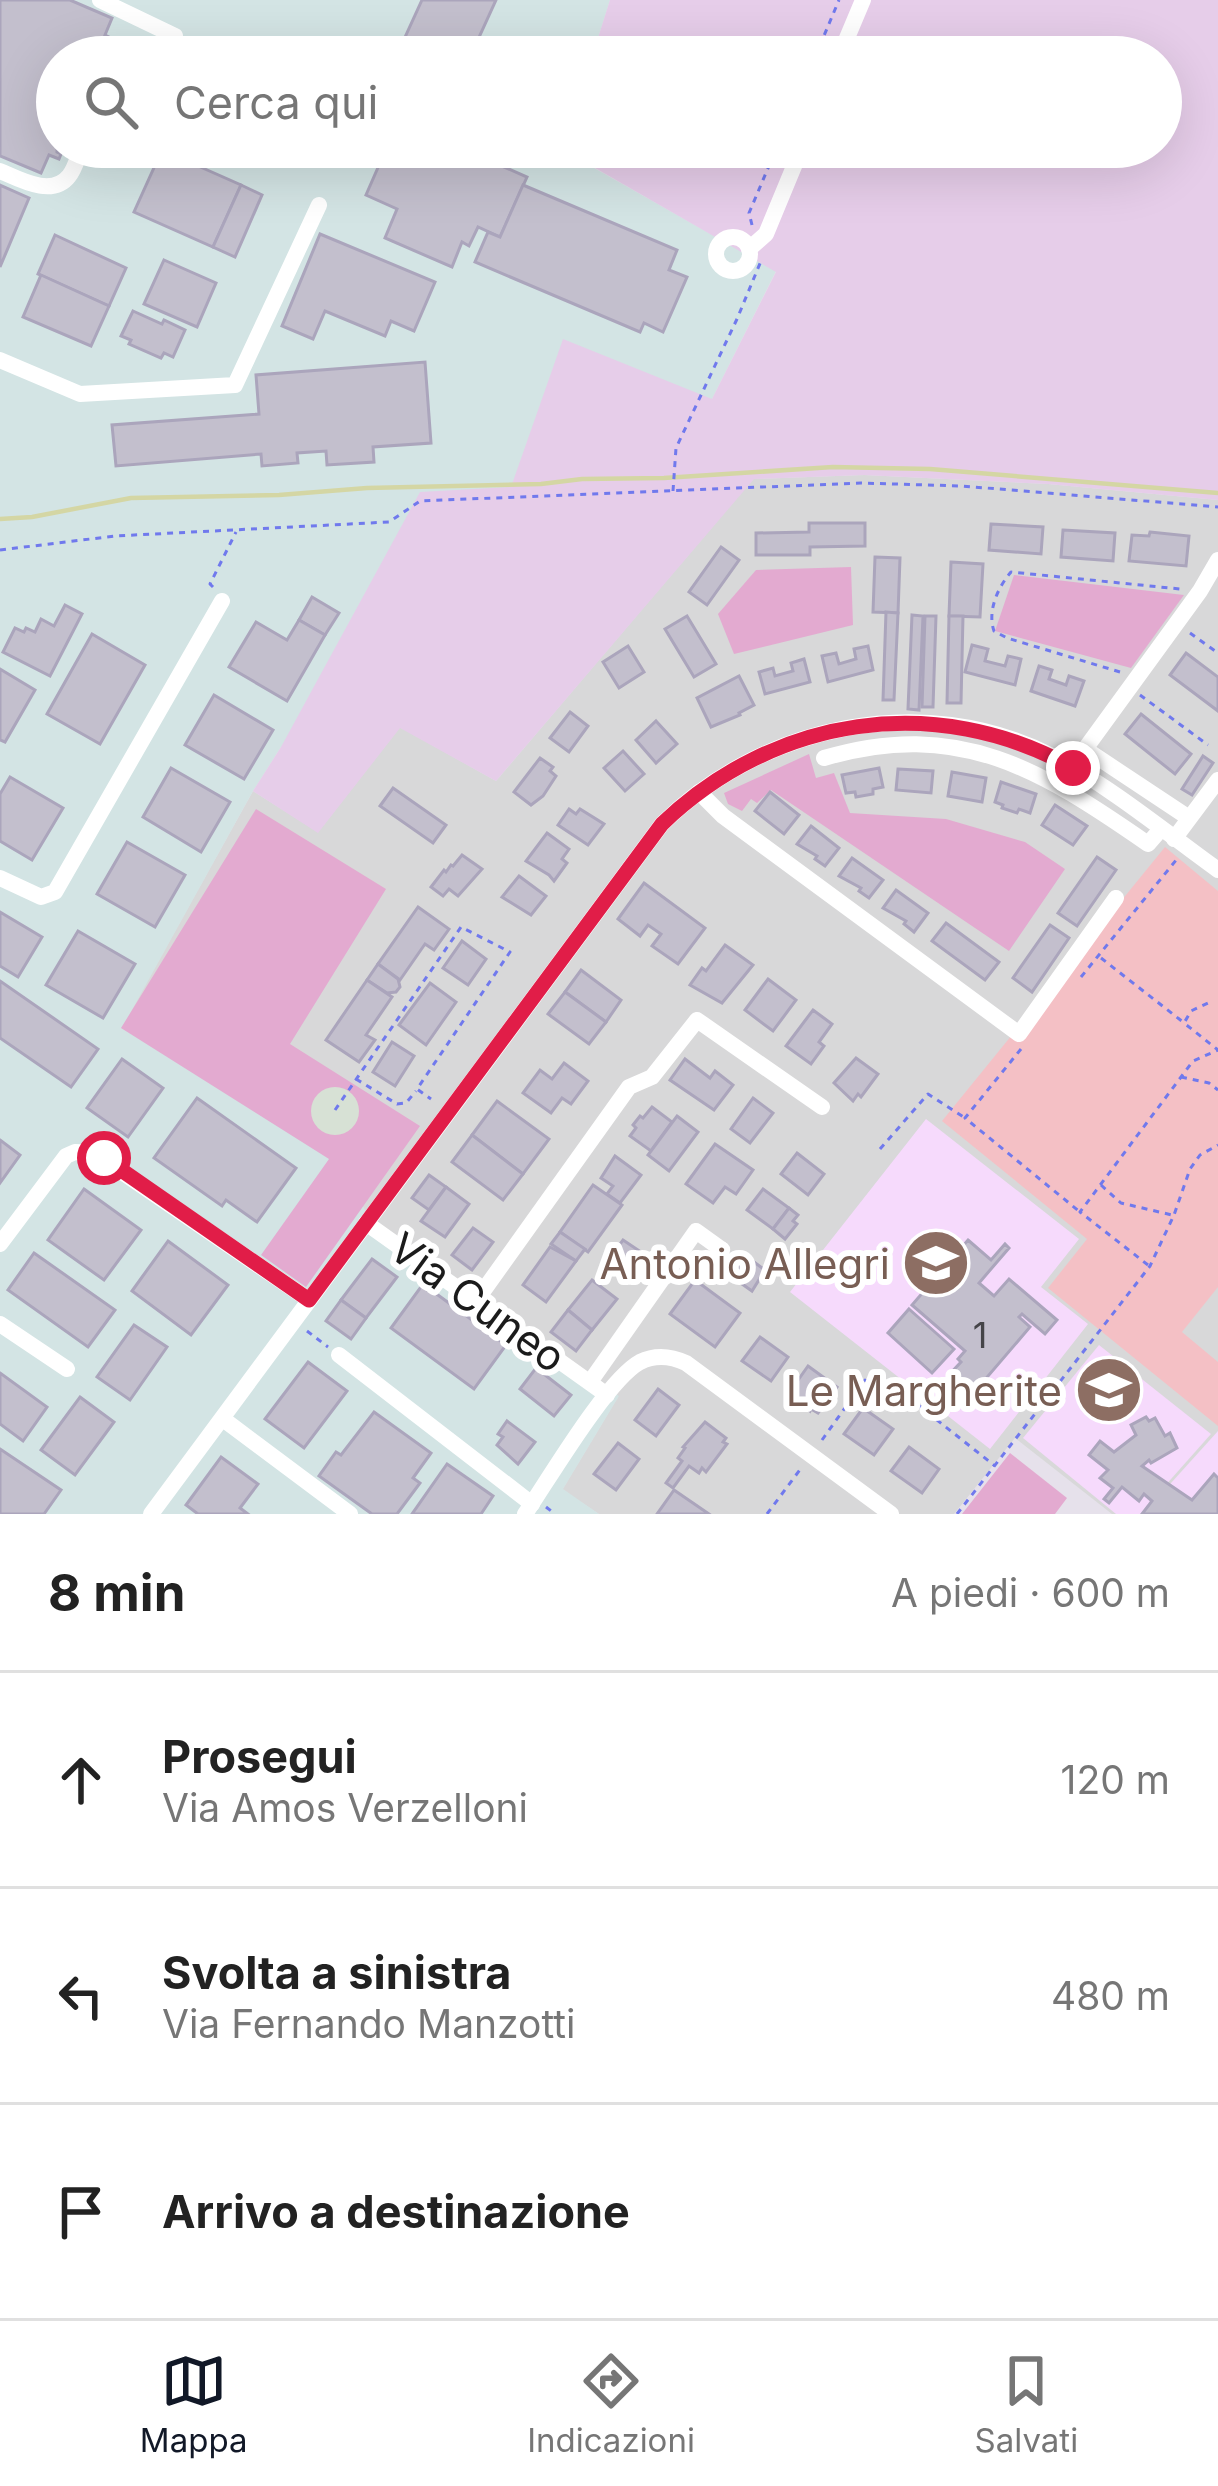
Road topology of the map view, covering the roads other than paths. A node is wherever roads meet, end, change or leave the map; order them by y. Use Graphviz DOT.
graph roads {
  1 [pos="100,0"];
  2 [pos="863,0"];
  3 [pos="175,36"];
  4 [pos="848,36"];
  5 [pos="73,168"];
  6 [pos="791,168"];
  7 [pos="0,171"];
  8 [pos="319,205"];
  9 [pos="755,237"];
  10 [pos="0,360"];
  11 [pos="1218,560"];
  12 [pos="222,601"];
  13 [pos="824,758"];
  14 [pos="1218,780"];
  15 [pos="699,792"];
  16 [pos="1189,818"];
  17 [pos="1174,838"];
  18 [pos="1218,870"];
  19 [pos="0,878"];
  20 [pos="1116,898"];
  21 [pos="822,1107"];
  22 [pos="366,1222"];
  23 [pos="0,1244"];
  24 [pos="721,1250"];
  25 [pos="309,1300"];
  26 [pos="476,1301"];
  27 [pos="0,1324"];
  28 [pos="339,1355"];
  29 [pos="67,1369"];
  30 [pos="590,1382"];
  31 [pos="607,1395"];
  32 [pos="223,1419"];
  33 [pos="528,1509"];
  34 [pos="151,1514"];
  35 [pos="350,1514"];
  36 [pos="891,1514"];
  1 -- 3 [label="street"];
  2 -- 4 [label="street"];
  5 -- 7 [label="street"];
  6 -- 9 [label="street"];
  8 -- 10 [label="street"];
  11 -- 16 [label="street"];
  12 -- 19 [label="street"];
  13 -- 17 [label="street"];
  14 -- 16 [label="street"];
  15 -- 17 [label="street"];
  15 -- 20 [label="street"];
  15 -- 22 [label="street"];
  16 -- 17 [label="street"];
  17 -- 18 [label="street"];
  21 -- 26 [label="street"];
  22 -- 25 [label="street"];
  22 -- 26 [label="street, Via Cuneo"];
  23 -- 25 [label="street"];
  24 -- 30 [label="street, Via Cuneo"];
  25 -- 32 [label="street"];
  26 -- 30 [label="street, Via Cuneo"];
  27 -- 29 [label="street"];
  28 -- 33 [label="street"];
  30 -- 31 [label="street, Via Cuneo"];
  31 -- 33 [label="street"];
  31 -- 36 [label="street"];
  32 -- 34 [label="street"];
  32 -- 35 [label="street"];
}
